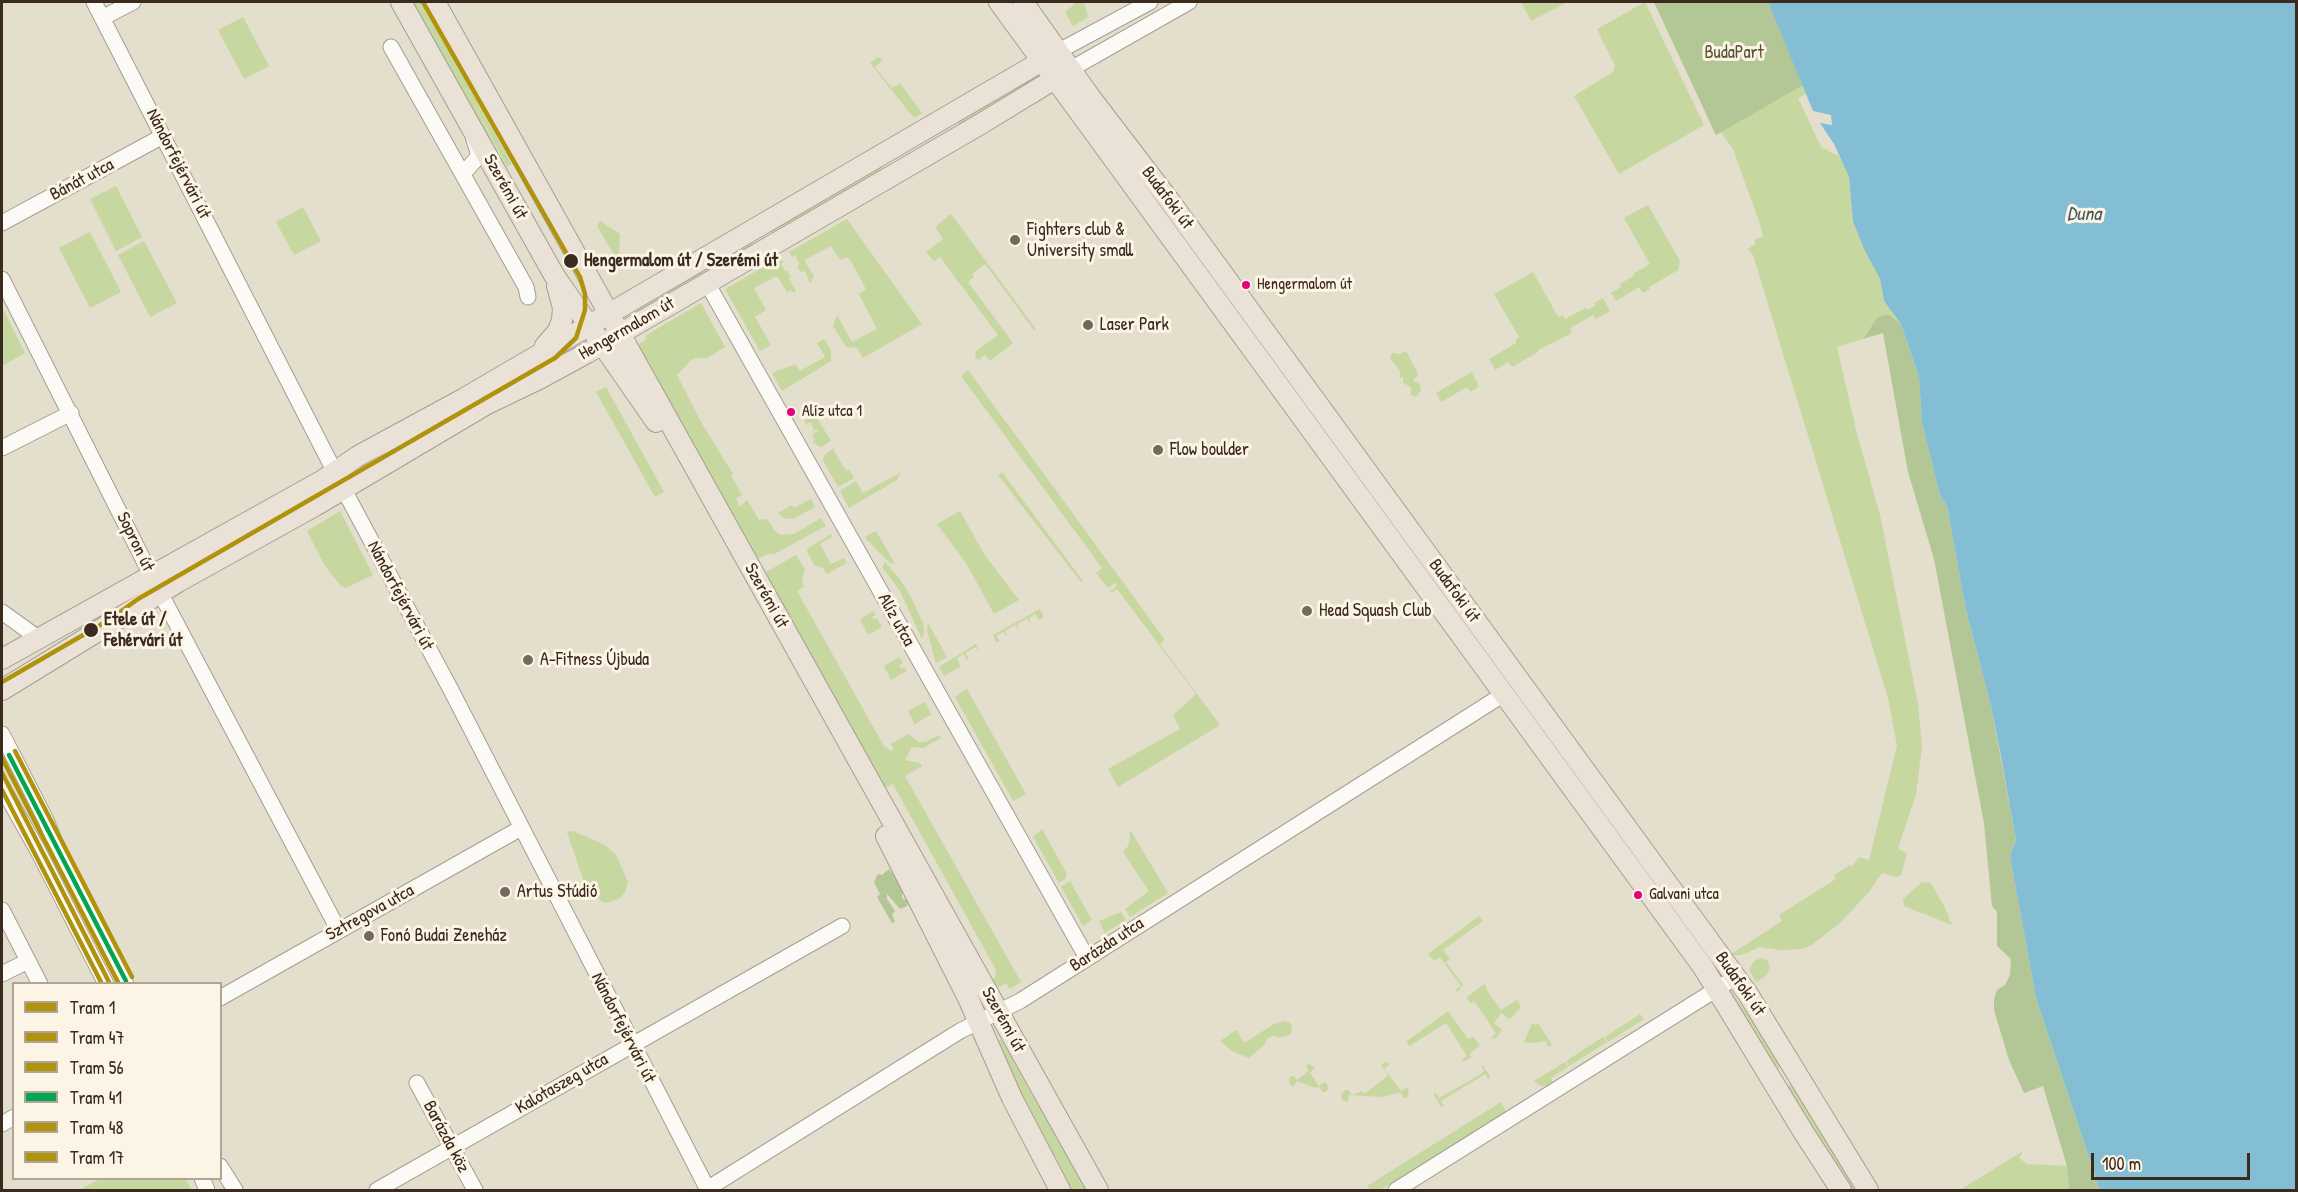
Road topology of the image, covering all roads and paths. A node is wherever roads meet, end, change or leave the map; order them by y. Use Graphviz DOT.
graph roads {
  1 [pos="94,2"];
  2 [pos="133,2"];
  3 [pos="401,2"];
  4 [pos="435,2"];
  5 [pos="999,2"];
  6 [pos="1023,2"];
  7 [pos="1150,2"];
  8 [pos="1189,2"];
  9 [pos="102,18"];
  10 [pos="392,47"];
  11 [pos="1051,56"];
  12 [pos="1063,74"];
  13 [pos="466,117"];
  14 [pos="936,123"];
  15 [pos="163,136"];
  16 [pos="946,144"];
  17 [pos="463,174"];
  18 [pos="500,178"];
  19 [pos="2,223"];
  20 [pos="754,228"];
  21 [pos="766,248"];
  22 [pos="554,275"];
  23 [pos="2,279"];
  24 [pos="707,283"];
  25 [pos="528,297"];
  26 [pos="610,313"];
  27 [pos="588,325"];
  28 [pos="621,332"];
  29 [pos="602,344"];
  30 [pos="538,353"];
  31 [pos="1270,373"];
  32 [pos="1298,378"];
  33 [pos="1297,411"];
  34 [pos="70,413"];
  35 [pos="2,448"];
  36 [pos="1368,474"];
  37 [pos="339,480"];
  38 [pos="1360,496"];
  39 [pos="1385,497"];
  40 [pos="1383,528"];
  41 [pos="150,575"];
  42 [pos="160,592"];
  43 [pos="2,612"];
  44 [pos="38,638"];
  45 [pos="2,659"];
  46 [pos="1520,682"];
  47 [pos="2,690"];
  48 [pos="1504,694"];
  49 [pos="2,734"];
  50 [pos="2,788"];
  51 [pos="521,828"];
  52 [pos="1685,907"];
  53 [pos="2,910"];
  54 [pos="1669,919"];
  55 [pos="842,926"];
  56 [pos="339,930"];
  57 [pos="1087,958"];
  58 [pos="28,961"];
  59 [pos="2,974"];
  60 [pos="1736,977"];
  61 [pos="39,982"];
  62 [pos="105,982"];
  63 [pos="125,982"];
  64 [pos="1717,989"];
  65 [pos="222,997"];
  66 [pos="999,1012"];
  67 [pos="978,1022"];
  68 [pos="632,1044"];
  69 [pos="1795,1068"];
  70 [pos="1773,1082"];
  71 [pos="417,1083"];
  72 [pos="451,1147"];
  73 [pos="222,1169"];
  74 [pos="707,1190"];
  75 [pos="235,1191"];
  76 [pos="377,1191"];
  77 [pos="475,1191"];
  78 [pos="1060,1191"];
  79 [pos="1098,1191"];
  80 [pos="1396,1191"];
  81 [pos="1841,1191"];
  82 [pos="1868,1191"];
  1 -- 9 [label="street, Nándorfejérvári út"];
  2 -- 9 [label="street"];
  3 -- 13 [label="main road, Szerémi út"];
  4 -- 26 [label="main road, Szerémi út"];
  5 -- 11 [label="main road, Budafoki út"];
  6 -- 11 [label="main road, Budafoki út"];
  7 -- 11 [label="street, Hengermalom út"];
  8 -- 12 [label="street, Hengermalom út"];
  9 -- 15 [label="street, Nándorfejérvári út"];
  10 -- 17 [label="street, Szerémi út"];
  11 -- 12 [label="main road, Budafoki út"];
  11 -- 14 [label="main road, Hengermalom út"];
  12 -- 16 [label="main road, Hengermalom út"];
  12 -- 31 [label="main road, Budafoki út"];
  12 -- 32 [label="main road, Budafoki út"];
  13 -- 17 [label="street"];
  13 -- 18 [label="main road, Szerémi út"];
  14 -- 16 [label="main road"];
  14 -- 20 [label="main road, Hengermalom út"];
  15 -- 19 [label="street, Bánát utca"];
  15 -- 37 [label="street, Nándorfejérvári út"];
  16 -- 21 [label="main road, Hengermalom út"];
  17 -- 18 [label="street"];
  17 -- 25 [label="street, Szerémi út"];
  18 -- 22 [label="main road, Szerémi út"];
  20 -- 21 [label="main road"];
  20 -- 26 [label="main road, Hengermalom út"];
  21 -- 24 [label="main road, Hengermalom út"];
  22 -- 27 [label="main road, Szerémi út"];
  22 -- 30 [label="main road"];
  23 -- 34 [label="street, Sopron út"];
  24 -- 28 [label="main road, Hengermalom út"];
  24 -- 57 [label="street, Alíz utca"];
  26 -- 27 [label="main road, Hengermalom út"];
  26 -- 28 [label="main road, Szerémi út"];
  27 -- 29 [label="main road, Szerémi út"];
  27 -- 30 [label="main road, Hengermalom út"];
  28 -- 29 [label="main road, Hengermalom út"];
  28 -- 66 [label="main road, Szerémi út"];
  29 -- 37 [label="main road, Hengermalom út"];
  29 -- 67 [label="main road, Szerémi út"];
  30 -- 37 [label="main road, Hengermalom út"];
  31 -- 32 [label="main road"];
  31 -- 33 [label="main road, Budafoki út"];
  32 -- 33 [label="main road"];
  32 -- 36 [label="main road, Budafoki út"];
  33 -- 38 [label="main road, Budafoki út"];
  34 -- 35 [label="street"];
  34 -- 41 [label="street, Sopron út"];
  36 -- 38 [label="main road"];
  36 -- 39 [label="main road, Budafoki út"];
  37 -- 41 [label="main road, Hengermalom út"];
  37 -- 42 [label="main road, Hengermalom út"];
  37 -- 51 [label="street, Nándorfejérvári út"];
  38 -- 39 [label="main road"];
  38 -- 40 [label="main road, Budafoki út"];
  39 -- 40 [label="main road"];
  39 -- 46 [label="main road, Budafoki út"];
  40 -- 48 [label="main road, Budafoki út"];
  41 -- 42 [label="street, Sopron út"];
  41 -- 44 [label="main road, Hengermalom út"];
  42 -- 47 [label="main road, Hengermalom út"];
  42 -- 56 [label="street, Sopron út"];
  43 -- 44 [label="street"];
  44 -- 45 [label="main road, Hengermalom út"];
  46 -- 48 [label="main road"];
  46 -- 52 [label="main road, Budafoki út"];
  48 -- 54 [label="main road, Budafoki út"];
  48 -- 57 [label="street, Barázda utca"];
  49 -- 63 [label="street"];
  50 -- 62 [label="street"];
  51 -- 56 [label="street, Sztregova utca"];
  51 -- 68 [label="street, Nándorfejérvári út"];
  52 -- 54 [label="main road"];
  52 -- 60 [label="main road, Budafoki út"];
  53 -- 58 [label="street"];
  54 -- 64 [label="main road, Budafoki út"];
  55 -- 68 [label="street, Kalotaszeg utca"];
  56 -- 65 [label="street, Sztregova utca"];
  57 -- 66 [label="street, Barázda utca"];
  58 -- 59 [label="street"];
  58 -- 61 [label="street"];
  60 -- 64 [label="street"];
  60 -- 69 [label="main road, Budafoki út"];
  64 -- 70 [label="main road, Budafoki út"];
  64 -- 80 [label="street"];
  66 -- 67 [label="street, Barázda utca"];
  66 -- 79 [label="main road, Szerémi út"];
  67 -- 74 [label="street, Barázda utca"];
  67 -- 78 [label="main road, Szerémi út"];
  68 -- 72 [label="street, Kalotaszeg utca"];
  68 -- 74 [label="street, Nándorfejérvári út"];
  69 -- 70 [label="main road"];
  69 -- 82 [label="main road, Budafoki út"];
  70 -- 81 [label="main road, Budafoki út"];
  71 -- 72 [label="street, Barázda köz"];
  72 -- 76 [label="street, Kalotaszeg utca"];
  72 -- 77 [label="street, Barázda köz"];
  73 -- 75 [label="street"];
}
